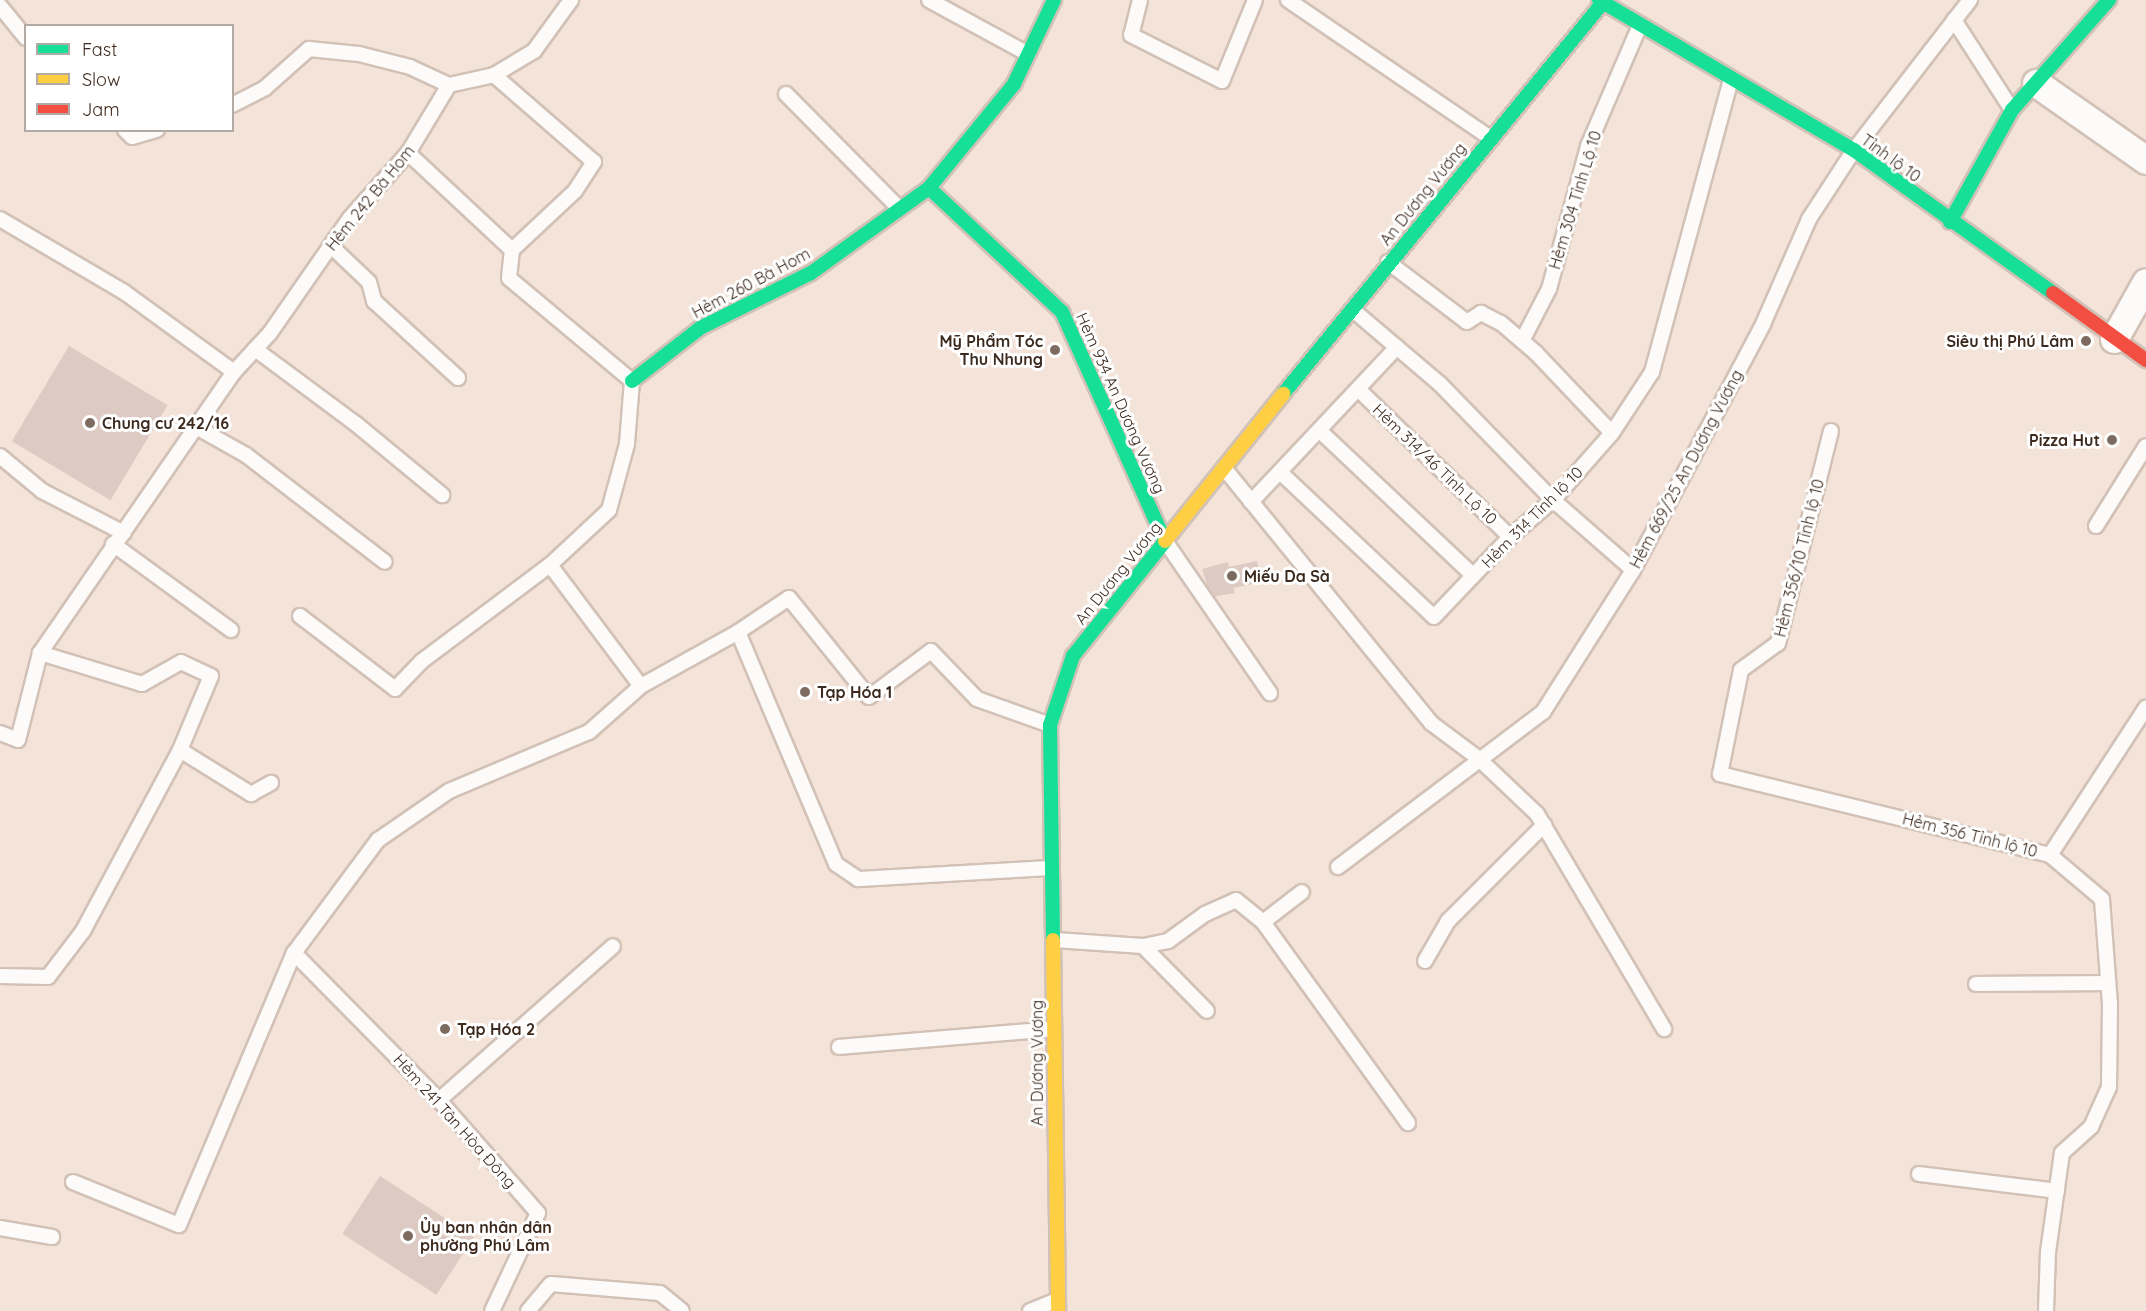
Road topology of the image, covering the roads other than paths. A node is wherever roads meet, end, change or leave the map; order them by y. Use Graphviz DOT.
graph roads {
  1 [pos="571,0"];
  2 [pos="929,0"];
  3 [pos="1054,0"];
  4 [pos="1140,0"];
  5 [pos="1255,0"];
  6 [pos="1288,0"];
  7 [pos="1582,0"];
  8 [pos="1970,0"];
  9 [pos="2109,0"];
  10 [pos="1602,1"];
  11 [pos="0,6"];
  12 [pos="1954,20"];
  13 [pos="1640,25"];
  14 [pos="24,36"];
  15 [pos="1028,54"];
  16 [pos="494,75"];
  17 [pos="1732,77"];
  18 [pos="2036,83"];
  19 [pos="449,85"];
  20 [pos="786,94"];
  21 [pos="234,104"];
  22 [pos="2012,110"];
  23 [pos="127,132"];
  24 [pos="149,132"];
  25 [pos="1490,138"];
  26 [pos="1854,150"];
  27 [pos="408,153"];
  28 [pos="2146,160"];
  29 [pos="929,188"];
  30 [pos="898,207"];
  31 [pos="0,219"];
  32 [pos="1950,222"];
  33 [pos="331,246"];
  34 [pos="512,250"];
  35 [pos="1388,262"];
  36 [pos="2146,282"];
  37 [pos="1353,310"];
  38 [pos="2114,339"];
  39 [pos="1522,341"];
  40 [pos="1397,347"];
  41 [pos="255,349"];
  42 [pos="2146,360"];
  43 [pos="234,372"];
  44 [pos="458,378"];
  45 [pos="632,381"];
  46 [pos="1359,390"];
  47 [pos="196,427"];
  48 [pos="1831,431"];
  49 [pos="1321,432"];
  50 [pos="1612,432"];
  51 [pos="2146,446"];
  52 [pos="0,456"];
  53 [pos="1224,468"];
  54 [pos="1281,472"];
  55 [pos="442,495"];
  56 [pos="1553,500"];
  57 [pos="1251,502"];
  58 [pos="2096,526"];
  59 [pos="124,533"];
  60 [pos="1510,537"];
  61 [pos="1165,541"];
  62 [pos="113,544"];
  63 [pos="385,562"];
  64 [pos="550,565"];
  65 [pos="1633,570"];
  66 [pos="1473,575"];
  67 [pos="300,616"];
  68 [pos="231,630"];
  69 [pos="738,632"];
  70 [pos="40,653"];
  71 [pos="641,686"];
  72 [pos="1270,693"];
  73 [pos="2146,708"];
  74 [pos="1050,725"];
  75 [pos="0,733"];
  76 [pos="180,750"];
  77 [pos="1478,758"];
  78 [pos="1720,774"];
  79 [pos="271,783"];
  80 [pos="1544,825"];
  81 [pos="2050,855"];
  82 [pos="1338,867"];
  83 [pos="1051,868"];
  84 [pos="1302,892"];
  85 [pos="1263,922"];
  86 [pos="1055,940"];
  87 [pos="613,946"];
  88 [pos="1143,946"];
  89 [pos="294,953"];
  90 [pos="1425,961"];
  91 [pos="0,976"];
  92 [pos="2108,983"];
  93 [pos="1976,984"];
  94 [pos="1207,1011"];
  95 [pos="1052,1029"];
  96 [pos="1664,1029"];
  97 [pos="839,1047"];
  98 [pos="439,1100"];
  99 [pos="1408,1123"];
  100 [pos="1919,1174"];
  101 [pos="73,1182"];
  102 [pos="2057,1191"];
  103 [pos="0,1228"];
  104 [pos="52,1237"];
  105 [pos="1058,1305"];
  106 [pos="492,1311"];
  107 [pos="528,1311"];
  108 [pos="682,1311"];
  109 [pos="1030,1311"];
  110 [pos="2046,1311"];
  1 -- 16 [label="lane"];
  2 -- 15 [label="lane"];
  3 -- 15 [label="main road, Hẻm 260 Bà Hom"];
  4 -- 5 [label="lane"];
  6 -- 25 [label="lane"];
  7 -- 10 [label="main road"];
  8 -- 12 [label="lane, Hẻm 669/25 An Dương Vương"];
  9 -- 18 [label="main road"];
  10 -- 13 [label="main road, Tỉnh lộ 10"];
  10 -- 25 [label="main road, An Dương Vương"];
  11 -- 14 [label="lane"];
  12 -- 22 [label="lane"];
  12 -- 26 [label="lane, Hẻm 669/25 An Dương Vương"];
  13 -- 17 [label="main road, Tỉnh lộ 10"];
  13 -- 39 [label="lane, Hẻm 304 Tỉnh Lộ 10"];
  15 -- 29 [label="main road, Hẻm 260 Bà Hom"];
  16 -- 19 [label="lane"];
  16 -- 34 [label="lane"];
  17 -- 26 [label="main road, Tỉnh lộ 10"];
  17 -- 50 [label="lane, Hẻm 314 Tỉnh lộ 10"];
  18 -- 22 [label="main road"];
  18 -- 28 [label="street"];
  19 -- 21 [label="lane"];
  19 -- 27 [label="lane, Hẻm 242 Bà Hom"];
  20 -- 30 [label="lane"];
  22 -- 32 [label="main road"];
  23 -- 24 [label="lane"];
  25 -- 35 [label="main road, An Dương Vương"];
  26 -- 32 [label="main road, Tỉnh lộ 10"];
  26 -- 65 [label="lane, Hẻm 669/25 An Dương Vương"];
  27 -- 33 [label="lane, Hẻm 242 Bà Hom"];
  27 -- 34 [label="lane"];
  29 -- 30 [label="main road, Hẻm 260 Bà Hom"];
  29 -- 61 [label="main road, Hẻm 934 An Dương Vương"];
  30 -- 45 [label="main road, Hẻm 260 Bà Hom"];
  31 -- 43 [label="lane"];
  32 -- 38 [label="main road, Tỉnh lộ 10"];
  33 -- 41 [label="lane, Hẻm 242 Bà Hom"];
  33 -- 44 [label="lane"];
  34 -- 45 [label="lane"];
  35 -- 37 [label="main road, An Dương Vương"];
  35 -- 39 [label="lane"];
  36 -- 38 [label="street"];
  37 -- 40 [label="lane"];
  37 -- 53 [label="main road, An Dương Vương"];
  38 -- 42 [label="main road, Tỉnh lộ 10"];
  39 -- 50 [label="lane"];
  40 -- 46 [label="lane"];
  40 -- 56 [label="lane"];
  41 -- 43 [label="lane, Hẻm 242 Bà Hom"];
  41 -- 55 [label="lane"];
  43 -- 47 [label="lane, Hẻm 242 Bà Hom"];
  45 -- 64 [label="lane"];
  46 -- 49 [label="lane"];
  46 -- 60 [label="lane, Hẻm 314/46 Tỉnh Lộ 10"];
  47 -- 59 [label="lane, Hẻm 242 Bà Hom"];
  47 -- 63 [label="lane"];
  48 -- 78 [label="lane, Hẻm 356/10 Tỉnh lộ 10"];
  49 -- 54 [label="lane"];
  49 -- 66 [label="lane"];
  50 -- 56 [label="lane, Hẻm 314 Tỉnh lộ 10"];
  51 -- 58 [label="lane"];
  52 -- 59 [label="lane"];
  53 -- 57 [label="lane"];
  53 -- 61 [label="main road, An Dương Vương"];
  54 -- 57 [label="lane"];
  54 -- 66 [label="lane, Hẻm 314 Tỉnh lộ 10"];
  56 -- 60 [label="lane, Hẻm 314 Tỉnh lộ 10"];
  56 -- 65 [label="lane"];
  57 -- 77 [label="lane"];
  59 -- 62 [label="lane, Hẻm 242 Bà Hom"];
  60 -- 66 [label="lane, Hẻm 314 Tỉnh lộ 10"];
  61 -- 72 [label="lane"];
  61 -- 74 [label="main road, An Dương Vương"];
  62 -- 68 [label="lane"];
  62 -- 70 [label="lane, Hẻm 242 Bà Hom"];
  64 -- 67 [label="lane"];
  64 -- 71 [label="lane"];
  65 -- 77 [label="lane, Hẻm 669/25 An Dương Vương"];
  69 -- 71 [label="lane"];
  69 -- 74 [label="lane"];
  69 -- 83 [label="lane"];
  70 -- 75 [label="lane, Hẻm 242 Bà Hom"];
  70 -- 76 [label="lane"];
  71 -- 89 [label="lane"];
  73 -- 81 [label="lane, Hẻm 356 Tỉnh lộ 10"];
  74 -- 83 [label="main road, An Dương Vương"];
  76 -- 79 [label="lane"];
  76 -- 91 [label="lane"];
  77 -- 80 [label="lane"];
  77 -- 82 [label="lane, Hẻm 669/25 An Dương Vương"];
  78 -- 81 [label="lane, Hẻm 356 Tỉnh lộ 10"];
  80 -- 90 [label="lane"];
  80 -- 96 [label="lane"];
  81 -- 92 [label="lane"];
  83 -- 86 [label="main road, An Dương Vương"];
  84 -- 85 [label="lane"];
  85 -- 88 [label="lane"];
  85 -- 99 [label="lane"];
  86 -- 88 [label="lane"];
  86 -- 95 [label="main road, An Dương Vương"];
  87 -- 98 [label="lane"];
  88 -- 94 [label="lane"];
  89 -- 98 [label="lane, Hẻm 241 Tân Hòa Đông"];
  89 -- 101 [label="lane"];
  92 -- 93 [label="lane"];
  92 -- 102 [label="lane"];
  95 -- 97 [label="lane"];
  95 -- 105 [label="main road, An Dương Vương"];
  98 -- 106 [label="lane, Hẻm 241 Tân Hòa Đông"];
  100 -- 102 [label="lane"];
  102 -- 110 [label="lane"];
  103 -- 104 [label="lane"];
  105 -- 109 [label="lane"];
  107 -- 108 [label="lane"];
}
